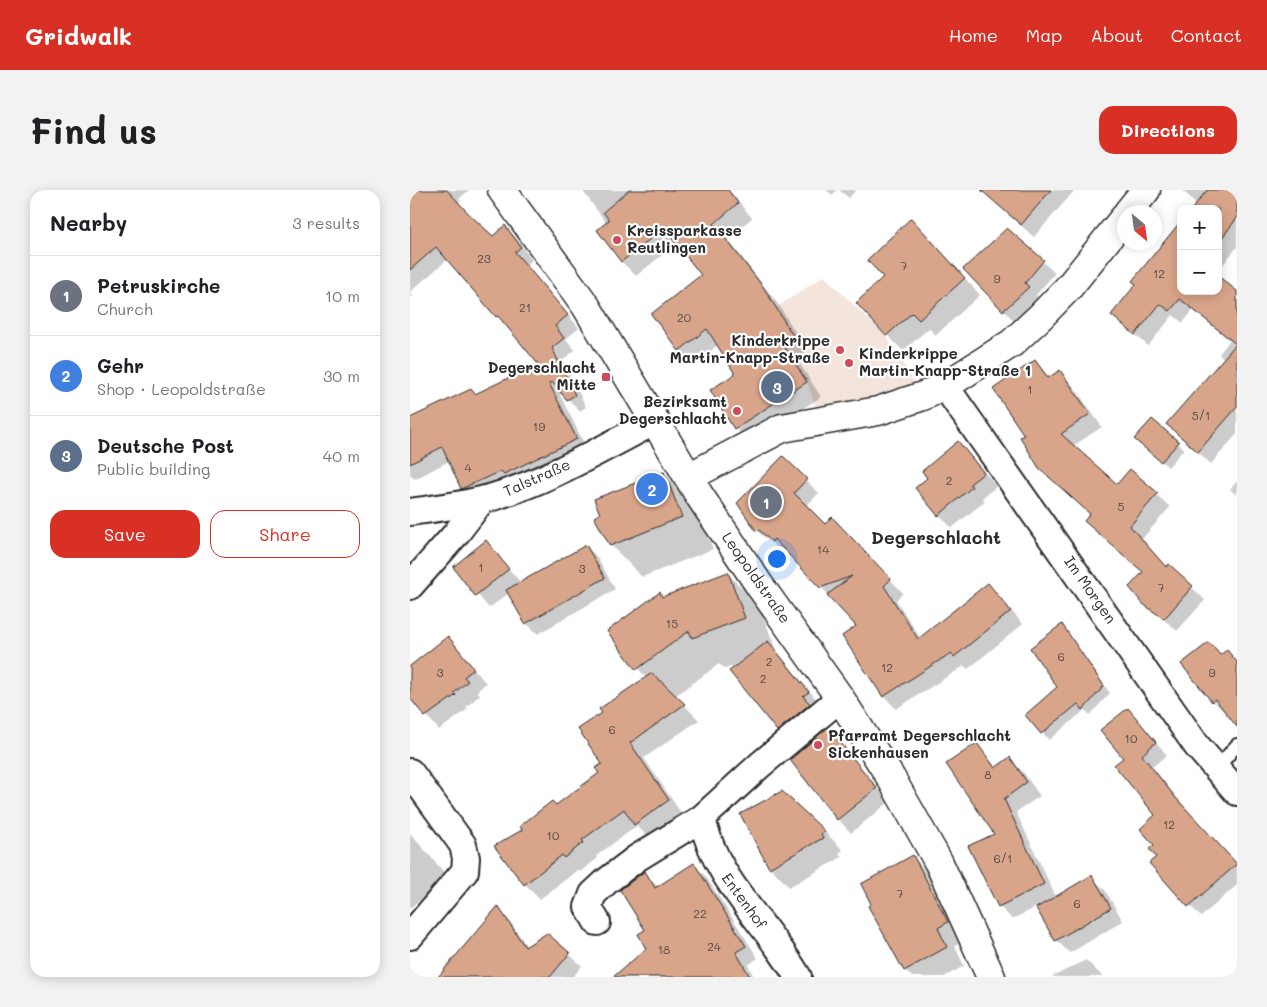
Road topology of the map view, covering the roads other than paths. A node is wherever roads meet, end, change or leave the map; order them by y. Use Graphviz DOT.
graph roads {
  1 [pos="502,190"];
  2 [pos="1146,190"];
  3 [pos="1134,205"];
  4 [pos="1117,227"];
  5 [pos="945,386"];
  6 [pos="656,421"];
  7 [pos="689,477"];
  8 [pos="481,500"];
  9 [pos="410,512"];
  10 [pos="410,586"];
  11 [pos="840,698"];
  12 [pos="1237,745"];
  13 [pos="1216,769"];
  14 [pos="410,772"];
  15 [pos="1237,792"];
  16 [pos="702,818"];
  17 [pos="596,922"];
  18 [pos="410,936"];
  19 [pos="798,977"];
  20 [pos="991,977"];
  1 -- 6 [label="street, Leopoldstraße"];
  2 -- 3 [label="street"];
  4 -- 5 [label="street"];
  5 -- 7 [label="street"];
  5 -- 13 [label="street, Im Morgen"];
  6 -- 7 [label="street, Leopoldstraße"];
  6 -- 8 [label="street, Talstraße"];
  7 -- 11 [label="street, Leopoldstraße"];
  8 -- 9 [label="street, Talstraße"];
  8 -- 10 [label="street"];
  11 -- 16 [label="street"];
  11 -- 20 [label="street, Leopoldstraße"];
  12 -- 13 [label="lane"];
  13 -- 15 [label="street, Im Morgen"];
  14 -- 18 [label="street"];
  16 -- 17 [label="street"];
  16 -- 19 [label="street, Entenhof"];
}
